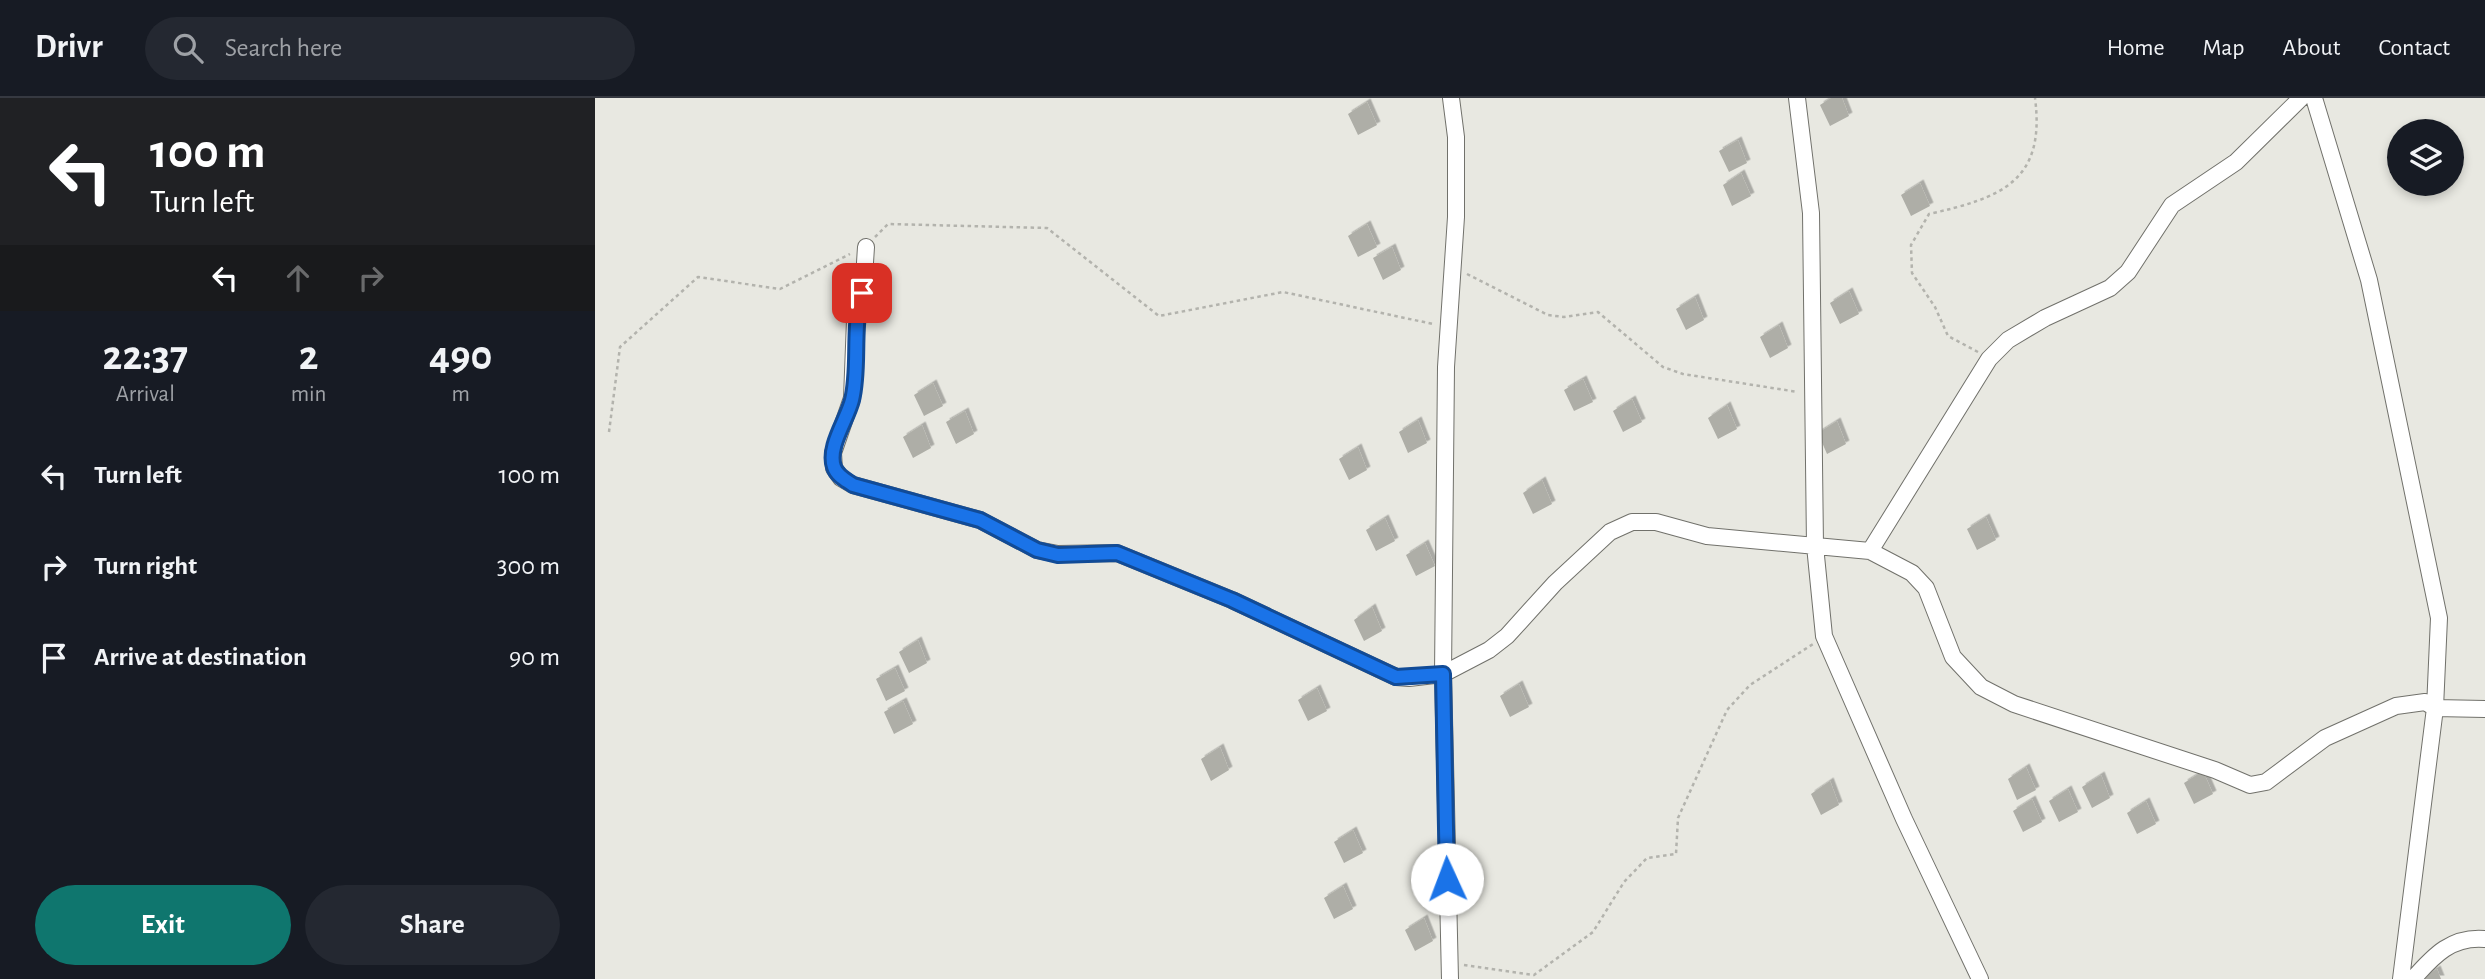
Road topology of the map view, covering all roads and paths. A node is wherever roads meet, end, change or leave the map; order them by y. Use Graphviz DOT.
graph roads {
  1 [pos="1451,98"];
  2 [pos="1797,98"];
  3 [pos="2035,98"];
  4 [pos="2301,98"];
  5 [pos="2314,98"];
  6 [pos="866,247"];
  7 [pos="1451,267"];
  8 [pos="1450,328"];
  9 [pos="1989,359"];
  10 [pos="1813,394"];
  11 [pos="609,432"];
  12 [pos="1815,546"];
  13 [pos="1870,551"];
  14 [pos="1824,636"];
  15 [pos="1443,674"];
  16 [pos="2435,708"];
  17 [pos="2485,709"];
  18 [pos="2485,939"];
  19 [pos="1451,960"];
  20 [pos="1450,979"];
  21 [pos="1980,979"];
  22 [pos="2401,979"];
  23 [pos="2413,979"];
  1 -- 7 [label="street"];
  2 -- 10 [label="street"];
  3 -- 9 [label="path"];
  4 -- 9 [label="street"];
  5 -- 16 [label="street"];
  6 -- 8 [label="path"];
  6 -- 11 [label="path"];
  6 -- 15 [label="street"];
  7 -- 8 [label="street"];
  7 -- 10 [label="path"];
  8 -- 15 [label="street"];
  9 -- 13 [label="street"];
  10 -- 12 [label="street"];
  12 -- 13 [label="street"];
  12 -- 14 [label="street"];
  12 -- 15 [label="street"];
  13 -- 16 [label="street"];
  14 -- 19 [label="path"];
  14 -- 21 [label="street"];
  15 -- 19 [label="street"];
  16 -- 17 [label="street"];
  16 -- 22 [label="street"];
  18 -- 23 [label="street"];
  19 -- 20 [label="street"];
}
